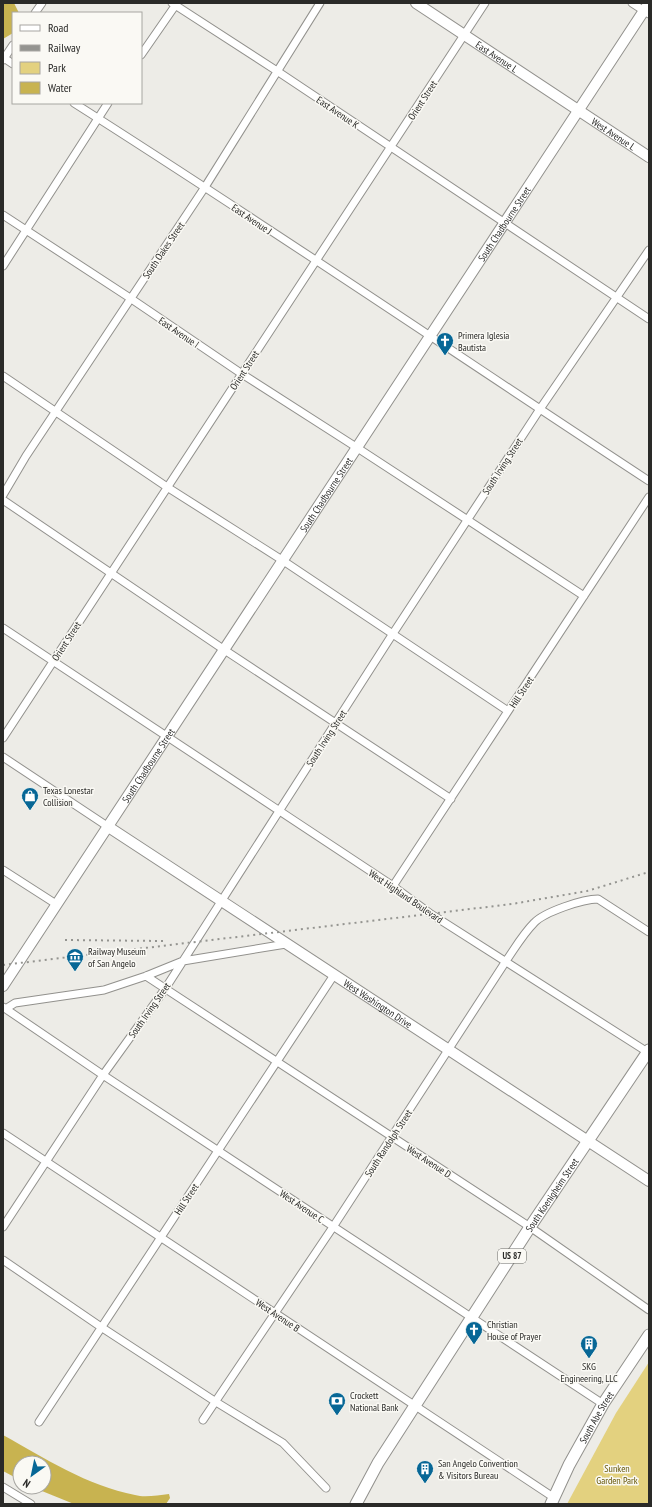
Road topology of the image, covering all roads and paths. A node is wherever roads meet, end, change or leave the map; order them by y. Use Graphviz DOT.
graph roads {
  1 [pos="42,3"];
  2 [pos="320,3"];
  3 [pos="416,3"];
  4 [pos="485,3"];
  5 [pos="632,3"];
  6 [pos="175,4"];
  7 [pos="647,9"];
  8 [pos="36,12"];
  9 [pos="465,35"];
  10 [pos="12,47"];
  11 [pos="142,54"];
  12 [pos="4,59"];
  13 [pos="278,71"];
  14 [pos="76,104"];
  15 [pos="107,104"];
  16 [pos="577,110"];
  17 [pos="98,118"];
  18 [pos="391,147"];
  19 [pos="649,157"];
  20 [pos="205,187"];
  21 [pos="3,215"];
  22 [pos="504,221"];
  23 [pos="26,231"];
  24 [pos="649,250"];
  25 [pos="316,261"];
  26 [pos="3,266"];
  27 [pos="616,297"];
  28 [pos="130,298"];
  29 [pos="649,319"];
  30 [pos="428,337"];
  31 [pos="242,374"];
  32 [pos="3,376"];
  33 [pos="540,409"];
  34 [pos="57,411"];
  35 [pos="356,447"];
  36 [pos="649,481"];
  37 [pos="167,487"];
  38 [pos="3,495"];
  39 [pos="649,497"];
  40 [pos="3,500"];
  41 [pos="467,521"];
  42 [pos="282,560"];
  43 [pos="110,574"];
  44 [pos="584,596"];
  45 [pos="3,628"];
  46 [pos="392,635"];
  47 [pos="223,649"];
  48 [pos="53,661"];
  49 [pos="508,711"];
  50 [pos="335,724"];
  51 [pos="166,736"];
  52 [pos="3,738"];
  53 [pos="3,757"];
  54 [pos="450,799"];
  55 [pos="279,812"];
  56 [pos="107,826"];
  57 [pos="3,870"];
  58 [pos="393,886"];
  59 [pos="221,901"];
  60 [pos="56,904"];
  61 [pos="649,932"];
  62 [pos="286,944"];
  63 [pos="506,960"];
  64 [pos="183,961"];
  65 [pos="334,975"];
  66 [pos="146,976"];
  67 [pos="3,986"];
  68 [pos="165,988"];
  69 [pos="5,1008"];
  70 [pos="449,1050"];
  71 [pos="649,1051"];
  72 [pos="277,1062"];
  73 [pos="103,1075"];
  74 [pos="3,1133"];
  75 [pos="391,1136"];
  76 [pos="588,1141"];
  77 [pos="218,1150"];
  78 [pos="46,1160"];
  79 [pos="649,1181"];
  80 [pos="3,1226"];
  81 [pos="333,1227"];
  82 [pos="530,1228"];
  83 [pos="160,1238"];
  84 [pos="3,1260"];
  85 [pos="649,1310"];
  86 [pos="276,1312"];
  87 [pos="472,1319"];
  88 [pos="100,1327"];
  89 [pos="649,1335"];
  90 [pos="216,1402"];
  91 [pos="603,1404"];
  92 [pos="415,1408"];
  93 [pos="203,1420"];
  94 [pos="39,1422"];
  95 [pos="3,1487"];
  96 [pos="326,1488"];
  97 [pos="552,1501"];
  98 [pos="31,1504"];
  99 [pos="356,1504"];
  1 -- 8 [label="street"];
  2 -- 13 [label="street, South Oakes Street"];
  3 -- 9 [label="main road, East Avenue L"];
  4 -- 9 [label="street, Orient Street"];
  5 -- 7 [label="street"];
  6 -- 11 [label="street"];
  6 -- 13 [label="street, East Avenue K"];
  7 -- 16 [label="main road, South Chadbourne Street"];
  9 -- 16 [label="main road, East Avenue L"];
  9 -- 18 [label="street, Orient Street"];
  10 -- 12 [label="street"];
  13 -- 18 [label="street, East Avenue K"];
  13 -- 20 [label="street, South Oakes Street"];
  14 -- 17 [label="street, East Avenue J"];
  15 -- 17 [label="street"];
  16 -- 19 [label="main road, West Avenue L"];
  16 -- 22 [label="main road, South Chadbourne Street"];
  17 -- 20 [label="street, East Avenue J"];
  17 -- 23 [label="street"];
  18 -- 22 [label="street, East Avenue K"];
  18 -- 25 [label="street, Orient Street"];
  20 -- 25 [label="street, East Avenue J"];
  20 -- 28 [label="street, South Oakes Street"];
  21 -- 23 [label="street, East Avenue I"];
  22 -- 27 [label="street, East Avenue K"];
  22 -- 30 [label="main road, South Chadbourne Street"];
  23 -- 26 [label="street"];
  23 -- 28 [label="street, East Avenue I"];
  24 -- 27 [label="street, South Irving Street"];
  25 -- 30 [label="street, East Avenue J"];
  25 -- 31 [label="street, Orient Street"];
  27 -- 29 [label="street, East Avenue K"];
  27 -- 33 [label="street, South Irving Street"];
  28 -- 31 [label="street, East Avenue I"];
  28 -- 34 [label="street, South Oakes Street"];
  30 -- 33 [label="street, East Avenue J"];
  30 -- 35 [label="main road, South Chadbourne Street"];
  31 -- 35 [label="street, East Avenue I"];
  31 -- 37 [label="street, Orient Street"];
  32 -- 34 [label="street"];
  33 -- 36 [label="street, East Avenue J"];
  33 -- 41 [label="street, South Irving Street"];
  34 -- 37 [label="street"];
  34 -- 38 [label="street, South Oakes Street"];
  35 -- 41 [label="street, East Avenue I"];
  35 -- 42 [label="main road, South Chadbourne Street"];
  37 -- 42 [label="street"];
  37 -- 43 [label="street, Orient Street"];
  39 -- 44 [label="street, Hill Street"];
  40 -- 43 [label="street"];
  41 -- 44 [label="street, East Avenue I"];
  41 -- 46 [label="street, South Irving Street"];
  42 -- 46 [label="street"];
  42 -- 47 [label="main road, South Chadbourne Street"];
  43 -- 47 [label="street"];
  43 -- 48 [label="street, Orient Street"];
  44 -- 49 [label="street, Hill Street"];
  45 -- 48 [label="street, West Highland Boulevard"];
  46 -- 49 [label="street"];
  46 -- 50 [label="street, South Irving Street"];
  47 -- 50 [label="street"];
  47 -- 51 [label="main road, South Chadbourne Street"];
  48 -- 51 [label="street, West Highland Boulevard"];
  48 -- 52 [label="street, Orient Street"];
  49 -- 54 [label="street, Hill Street"];
  50 -- 54 [label="street"];
  50 -- 55 [label="street, South Irving Street"];
  51 -- 55 [label="street, West Highland Boulevard"];
  51 -- 56 [label="main road, South Chadbourne Street"];
  53 -- 56 [label="street"];
  54 -- 58 [label="street, Hill Street"];
  55 -- 58 [label="street, West Highland Boulevard"];
  55 -- 59 [label="street, South Irving Street"];
  56 -- 59 [label="main road, West Washington Drive"];
  56 -- 60 [label="main road, South Chadbourne Street"];
  57 -- 60 [label="street"];
  58 -- 63 [label="street, West Highland Boulevard"];
  59 -- 62 [label="main road, West Washington Drive"];
  59 -- 64 [label="street, South Irving Street"];
  60 -- 67 [label="main road, South Chadbourne Street"];
  61 -- 63 [label="street, South Randolph Street"];
  62 -- 64 [label="street"];
  62 -- 65 [label="main road, West Washington Drive"];
  63 -- 70 [label="street, South Randolph Street"];
  63 -- 71 [label="street, West Highland Boulevard"];
  64 -- 66 [label="street"];
  64 -- 68 [label="street, South Irving Street"];
  65 -- 70 [label="main road, West Washington Drive"];
  65 -- 72 [label="street, Hill Street"];
  66 -- 68 [label="street, West Avenue D"];
  66 -- 69 [label="street"];
  68 -- 72 [label="street, West Avenue D"];
  68 -- 73 [label="street, South Irving Street"];
  69 -- 73 [label="street, West Avenue C"];
  70 -- 75 [label="street, South Randolph Street"];
  70 -- 76 [label="main road, West Washington Drive"];
  71 -- 76 [label="main road, South Koenigheim Street / US 87"];
  72 -- 75 [label="street, West Avenue D"];
  72 -- 77 [label="street, Hill Street"];
  73 -- 77 [label="street, West Avenue C"];
  73 -- 78 [label="street, South Irving Street"];
  74 -- 78 [label="street, West Avenue B"];
  75 -- 81 [label="street, South Randolph Street"];
  75 -- 82 [label="street, West Avenue D"];
  76 -- 79 [label="main road, West Washington Drive"];
  76 -- 82 [label="main road, South Koenigheim Street / US 87"];
  77 -- 81 [label="street, West Avenue C"];
  77 -- 83 [label="street, Hill Street"];
  78 -- 80 [label="street, South Irving Street"];
  78 -- 83 [label="street, West Avenue B"];
  81 -- 86 [label="street, South Randolph Street"];
  81 -- 87 [label="street, West Avenue C"];
  82 -- 85 [label="street, West Avenue D"];
  82 -- 87 [label="main road, South Koenigheim Street / US 87"];
  83 -- 86 [label="street, West Avenue B"];
  83 -- 88 [label="street, Hill Street"];
  84 -- 88 [label="street"];
  86 -- 90 [label="street, South Randolph Street"];
  86 -- 92 [label="street, West Avenue B"];
  87 -- 91 [label="street, West Avenue C"];
  87 -- 92 [label="main road, South Koenigheim Street / US 87"];
  88 -- 90 [label="street"];
  88 -- 94 [label="street, Hill Street"];
  89 -- 91 [label="main road, South Abe Street"];
  90 -- 93 [label="street, South Randolph Street"];
  90 -- 96 [label="street"];
  91 -- 97 [label="main road, South Abe Street"];
  92 -- 97 [label="street, West Avenue B"];
  92 -- 99 [label="main road, South Koenigheim Street / US 87"];
  95 -- 98 [label="street"];
}
